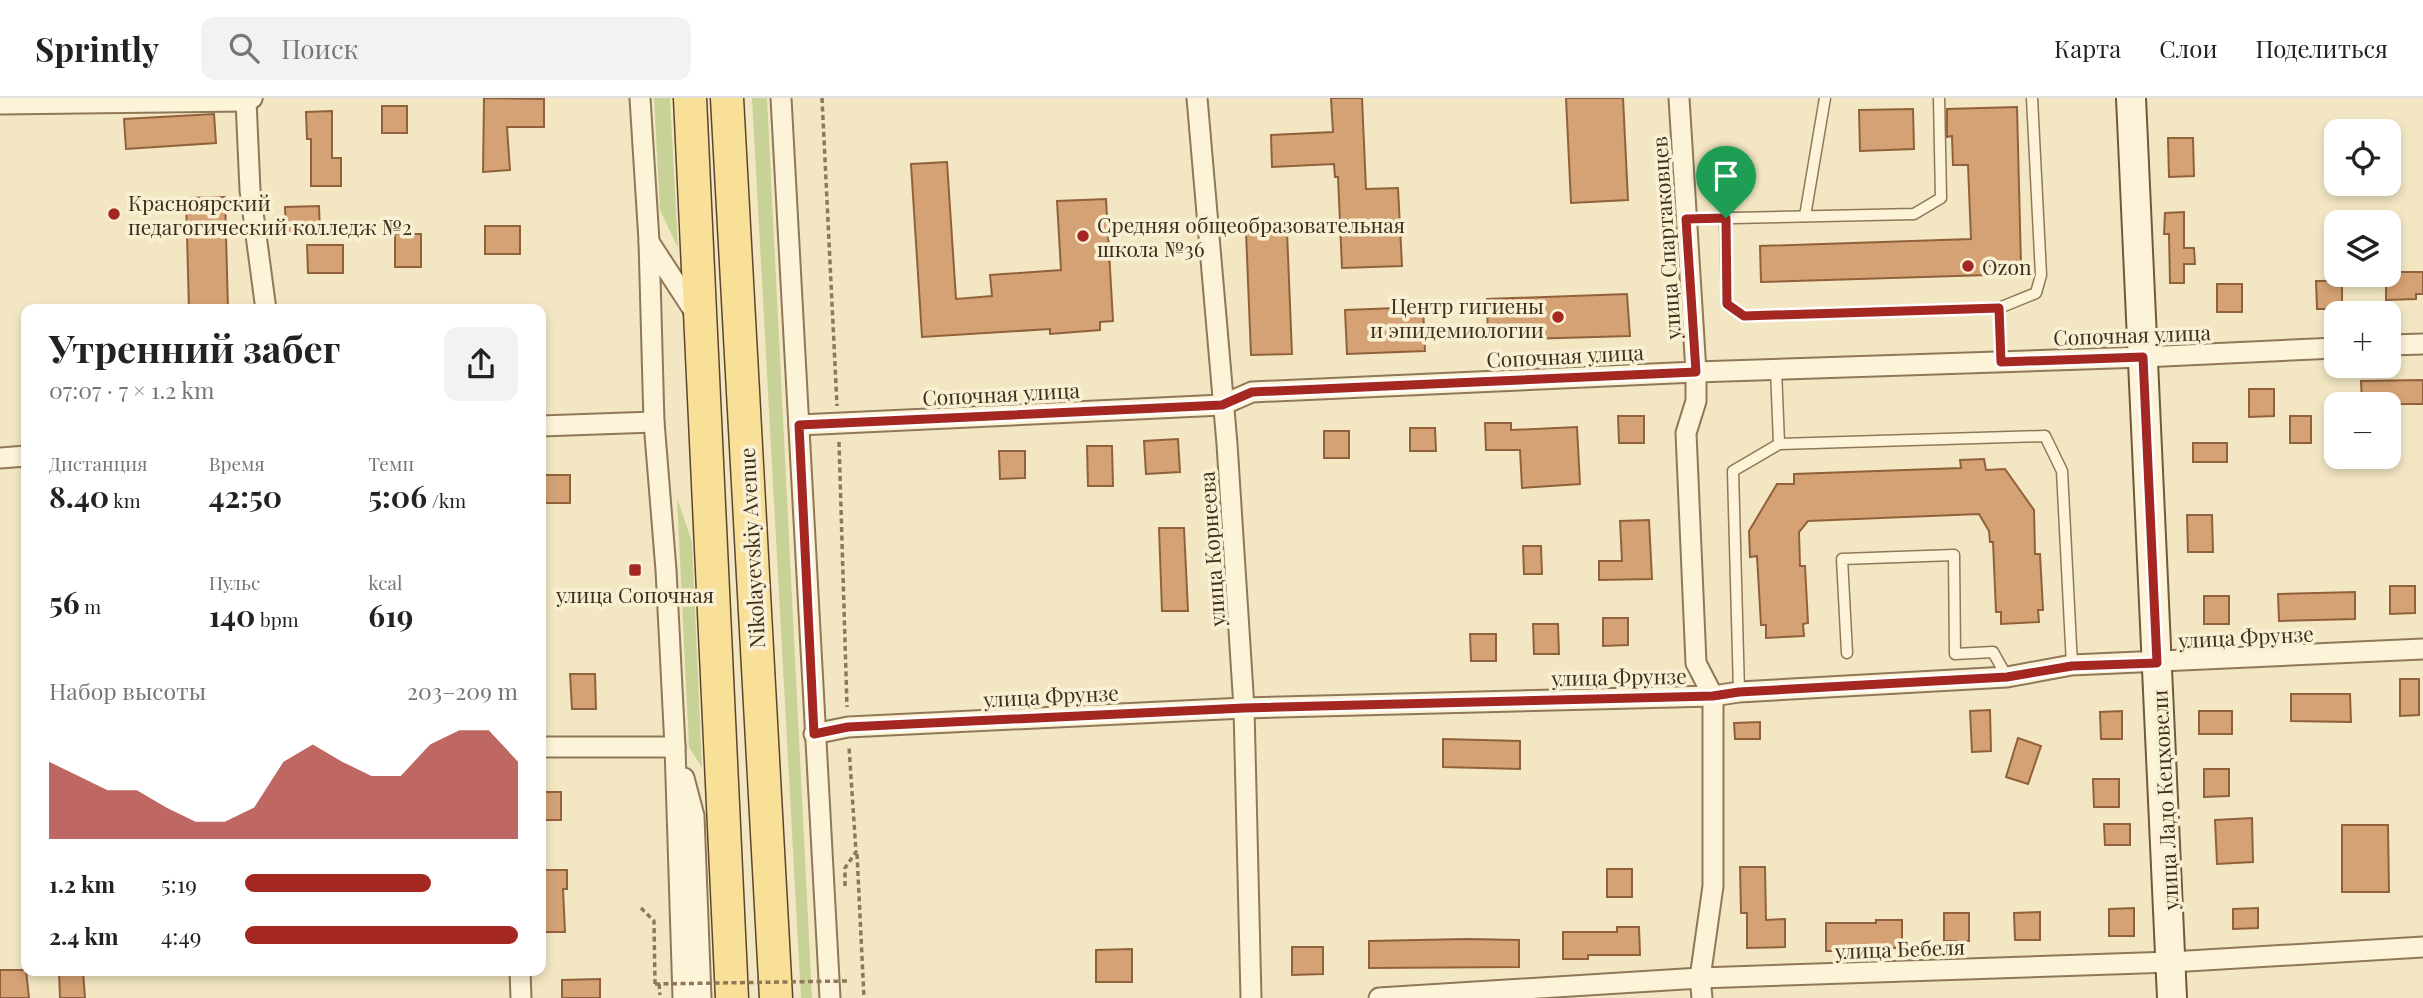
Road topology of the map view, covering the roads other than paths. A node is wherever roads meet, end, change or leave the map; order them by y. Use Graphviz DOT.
graph roads {
  1 [pos="640,98"];
  2 [pos="690,98"];
  3 [pos="727,98"];
  4 [pos="781,98"];
  5 [pos="1197,98"];
  6 [pos="1679,98"];
  7 [pos="1825,98"];
  8 [pos="1938,98"];
  9 [pos="2032,98"];
  10 [pos="2131,98"];
  11 [pos="249,100"];
  12 [pos="0,104"];
  13 [pos="1805,216"];
  14 [pos="1726,218"];
  15 [pos="1686,219"];
  16 [pos="649,242"];
  17 [pos="264,304"];
  18 [pos="1999,308"];
  19 [pos="702,324"];
  20 [pos="2423,344"];
  21 [pos="2401,345"];
  22 [pos="2324,349"];
  23 [pos="2143,357"];
  24 [pos="2001,362"];
  25 [pos="1776,369"];
  26 [pos="1696,372"];
  27 [pos="1222,405"];
  28 [pos="654,422"];
  29 [pos="799,425"];
  30 [pos="546,426"];
  31 [pos="1779,444"];
  32 [pos="21,456"];
  33 [pos="0,458"];
  34 [pos="2423,649"];
  35 [pos="1847,653"];
  36 [pos="2157,663"];
  37 [pos="2072,666"];
  38 [pos="2007,677"];
  39 [pos="1739,692"];
  40 [pos="1713,696"];
  41 [pos="1244,708"];
  42 [pos="814,734"];
  43 [pos="546,747"];
  44 [pos="675,747"];
  45 [pos="2423,947"];
  46 [pos="2171,962"];
  47 [pos="520,976"];
  48 [pos="1700,978"];
  49 [pos="521,998"];
  50 [pos="683,998"];
  51 [pos="701,998"];
  52 [pos="732,998"];
  53 [pos="776,998"];
  54 [pos="830,998"];
  55 [pos="1251,998"];
  56 [pos="1379,998"];
  57 [pos="1702,998"];
  58 [pos="2172,998"];
  1 -- 16 [label="street"];
  2 -- 19 [label="main road, Nikolayevskiy Avenue"];
  3 -- 53 [label="main road, Nikolayevskiy Avenue"];
  4 -- 29 [label="street"];
  5 -- 27 [label="street, улица Корнеева"];
  6 -- 15 [label="street, улица Спартаковцев"];
  7 -- 13 [label="lane"];
  8 -- 13 [label="lane"];
  9 -- 18 [label="lane"];
  10 -- 23 [label="main road, улица Ладо Кецховели"];
  11 -- 12 [label="street"];
  11 -- 17 [label="street"];
  13 -- 14 [label="lane"];
  14 -- 15 [label="lane"];
  14 -- 18 [label="lane"];
  15 -- 26 [label="street, улица Спартаковцев"];
  16 -- 19 [label="street"];
  16 -- 28 [label="street"];
  18 -- 24 [label="lane"];
  19 -- 52 [label="main road, Nikolayevskiy Avenue"];
  20 -- 21 [label="street"];
  22 -- 23 [label="street, Сопочная улица"];
  23 -- 24 [label="street, Сопочная улица"];
  23 -- 36 [label="main road, улица Ладо Кецховели"];
  24 -- 25 [label="street, Сопочная улица"];
  25 -- 26 [label="street, Сопочная улица"];
  25 -- 31 [label="lane"];
  26 -- 27 [label="street, Сопочная улица"];
  26 -- 40 [label="street, улица Спартаковцев"];
  27 -- 29 [label="street, Сопочная улица"];
  27 -- 41 [label="street, улица Корнеева"];
  28 -- 30 [label="street"];
  28 -- 44 [label="street"];
  29 -- 42 [label="street"];
  31 -- 37 [label="lane"];
  31 -- 39 [label="lane"];
  32 -- 33 [label="street"];
  34 -- 36 [label="street, улица Фрунзе"];
  35 -- 38 [label="lane"];
  36 -- 37 [label="street, улица Фрунзе"];
  36 -- 46 [label="main road, улица Ладо Кецховели"];
  37 -- 38 [label="street, улица Фрунзе"];
  38 -- 39 [label="street, улица Фрунзе"];
  39 -- 40 [label="street, улица Фрунзе"];
  40 -- 41 [label="street, улица Фрунзе"];
  40 -- 48 [label="street, улица Спартаковцев"];
  41 -- 42 [label="street, улица Фрунзе"];
  41 -- 55 [label="street, улица Корнеева"];
  42 -- 54 [label="street"];
  43 -- 44 [label="street"];
  44 -- 50 [label="street"];
  44 -- 51 [label="street"];
  45 -- 46 [label="street, улица Бебеля"];
  46 -- 48 [label="street, улица Бебеля"];
  46 -- 58 [label="main road, улица Ладо Кецховели"];
  47 -- 49 [label="street"];
  48 -- 56 [label="street, улица Бебеля"];
  48 -- 57 [label="street, улица Спартаковцев"];
}
